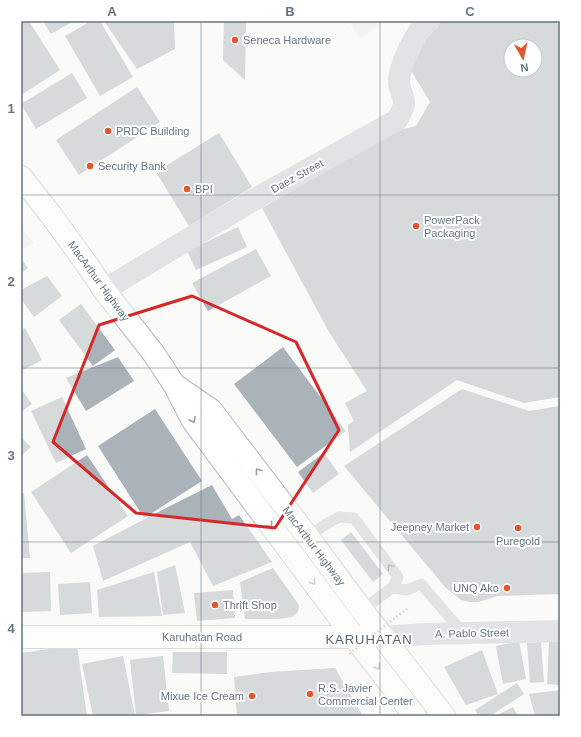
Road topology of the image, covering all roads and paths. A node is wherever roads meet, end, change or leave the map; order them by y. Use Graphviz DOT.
graph roads {
  1 [pos="429,21"];
  2 [pos="21,177"];
  3 [pos="104,290"];
  4 [pos="175,386"];
  5 [pos="308,536"];
  6 [pos="392,588"];
  7 [pos="408,608"];
  8 [pos="362,610"];
  9 [pos="560,631"];
  10 [pos="463,633"];
  11 [pos="21,636"];
  12 [pos="384,637"];
  13 [pos="351,646"];
  14 [pos="415,716"];
  15 [pos="444,716"];
  1 -- 3 [label="street, Daez Street"];
  2 -- 3 [label="main road, MacArthur Highway"];
  3 -- 4 [label="main road, MacArthur Highway"];
  5 -- 4 [label="main road, MacArthur Highway, one-way"];
  4 -- 13 [label="main road, MacArthur Highway, one-way"];
  6 -- 5 [label="lane, one-way"];
  5 -- 8 [label="main road, MacArthur Highway"];
  6 -- 8 [label="lane"];
  6 -- 10 [label="lane"];
  7 -- 13 [label="path, bridge"];
  8 -- 12 [label="main road, MacArthur Highway"];
  9 -- 10 [label="street, A. Pablo Street"];
  10 -- 12 [label="street, A. Pablo Street"];
  11 -- 13 [label="main road, Karuhatan Road"];
  12 -- 13 [label="main road, Karuhatan Road"];
  12 -- 15 [label="main road, MacArthur Highway"];
  13 -- 14 [label="main road, MacArthur Highway, one-way"];
}
